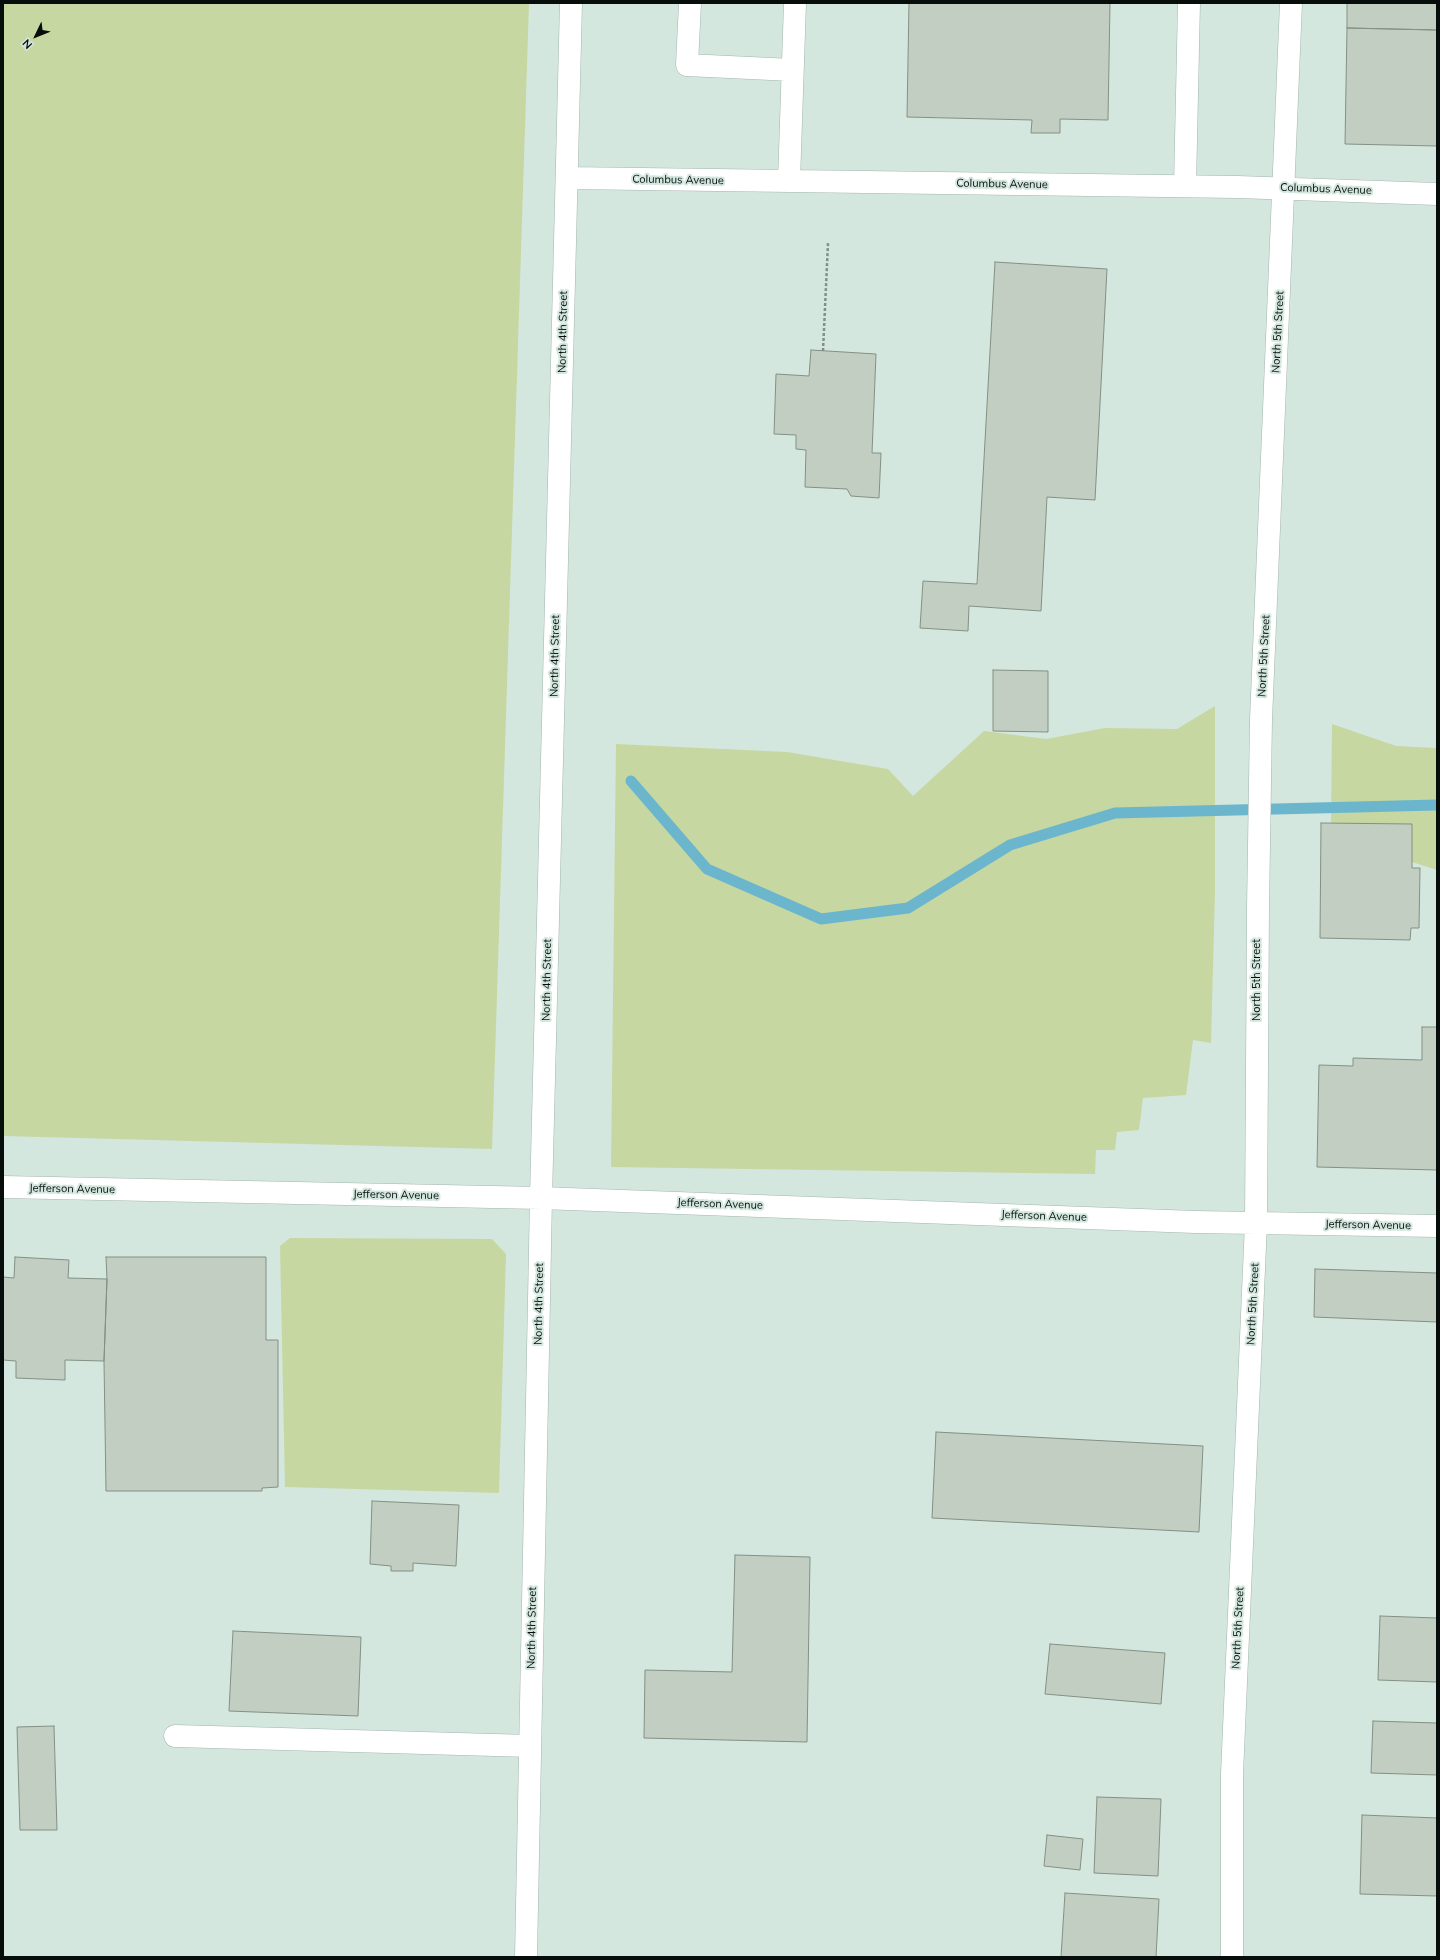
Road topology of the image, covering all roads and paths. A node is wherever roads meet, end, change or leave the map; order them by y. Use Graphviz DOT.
graph roads {
  1 [pos="571,3"];
  2 [pos="690,3"];
  3 [pos="795,3"];
  4 [pos="1189,3"];
  5 [pos="1292,3"];
  6 [pos="792,70"];
  7 [pos="567,178"];
  8 [pos="789,181"];
  9 [pos="1185,186"];
  10 [pos="1285,188"];
  11 [pos="1437,194"];
  12 [pos="828,243"];
  13 [pos="823,351"];
  14 [pos="3,1187"];
  15 [pos="542,1198"];
  16 [pos="1256,1223"];
  17 [pos="1437,1226"];
  18 [pos="175,1736"];
  19 [pos="530,1746"];
  20 [pos="526,1957"];
  21 [pos="1232,1957"];
  1 -- 7 [label="street, North 4th Street"];
  2 -- 6 [label="street"];
  3 -- 6 [label="street"];
  4 -- 9 [label="street"];
  5 -- 10 [label="street, North 5th Street"];
  6 -- 8 [label="street"];
  7 -- 8 [label="street, Columbus Avenue"];
  7 -- 15 [label="street, North 4th Street"];
  8 -- 9 [label="street, Columbus Avenue"];
  9 -- 10 [label="street, Columbus Avenue"];
  10 -- 11 [label="street, Columbus Avenue"];
  10 -- 16 [label="street, North 5th Street"];
  12 -- 13 [label="path"];
  14 -- 15 [label="street, Jefferson Avenue"];
  15 -- 16 [label="street, Jefferson Avenue"];
  15 -- 19 [label="street, North 4th Street"];
  16 -- 17 [label="street, Jefferson Avenue"];
  16 -- 21 [label="street, North 5th Street"];
  18 -- 19 [label="street"];
  19 -- 20 [label="street, North 4th Street"];
}
